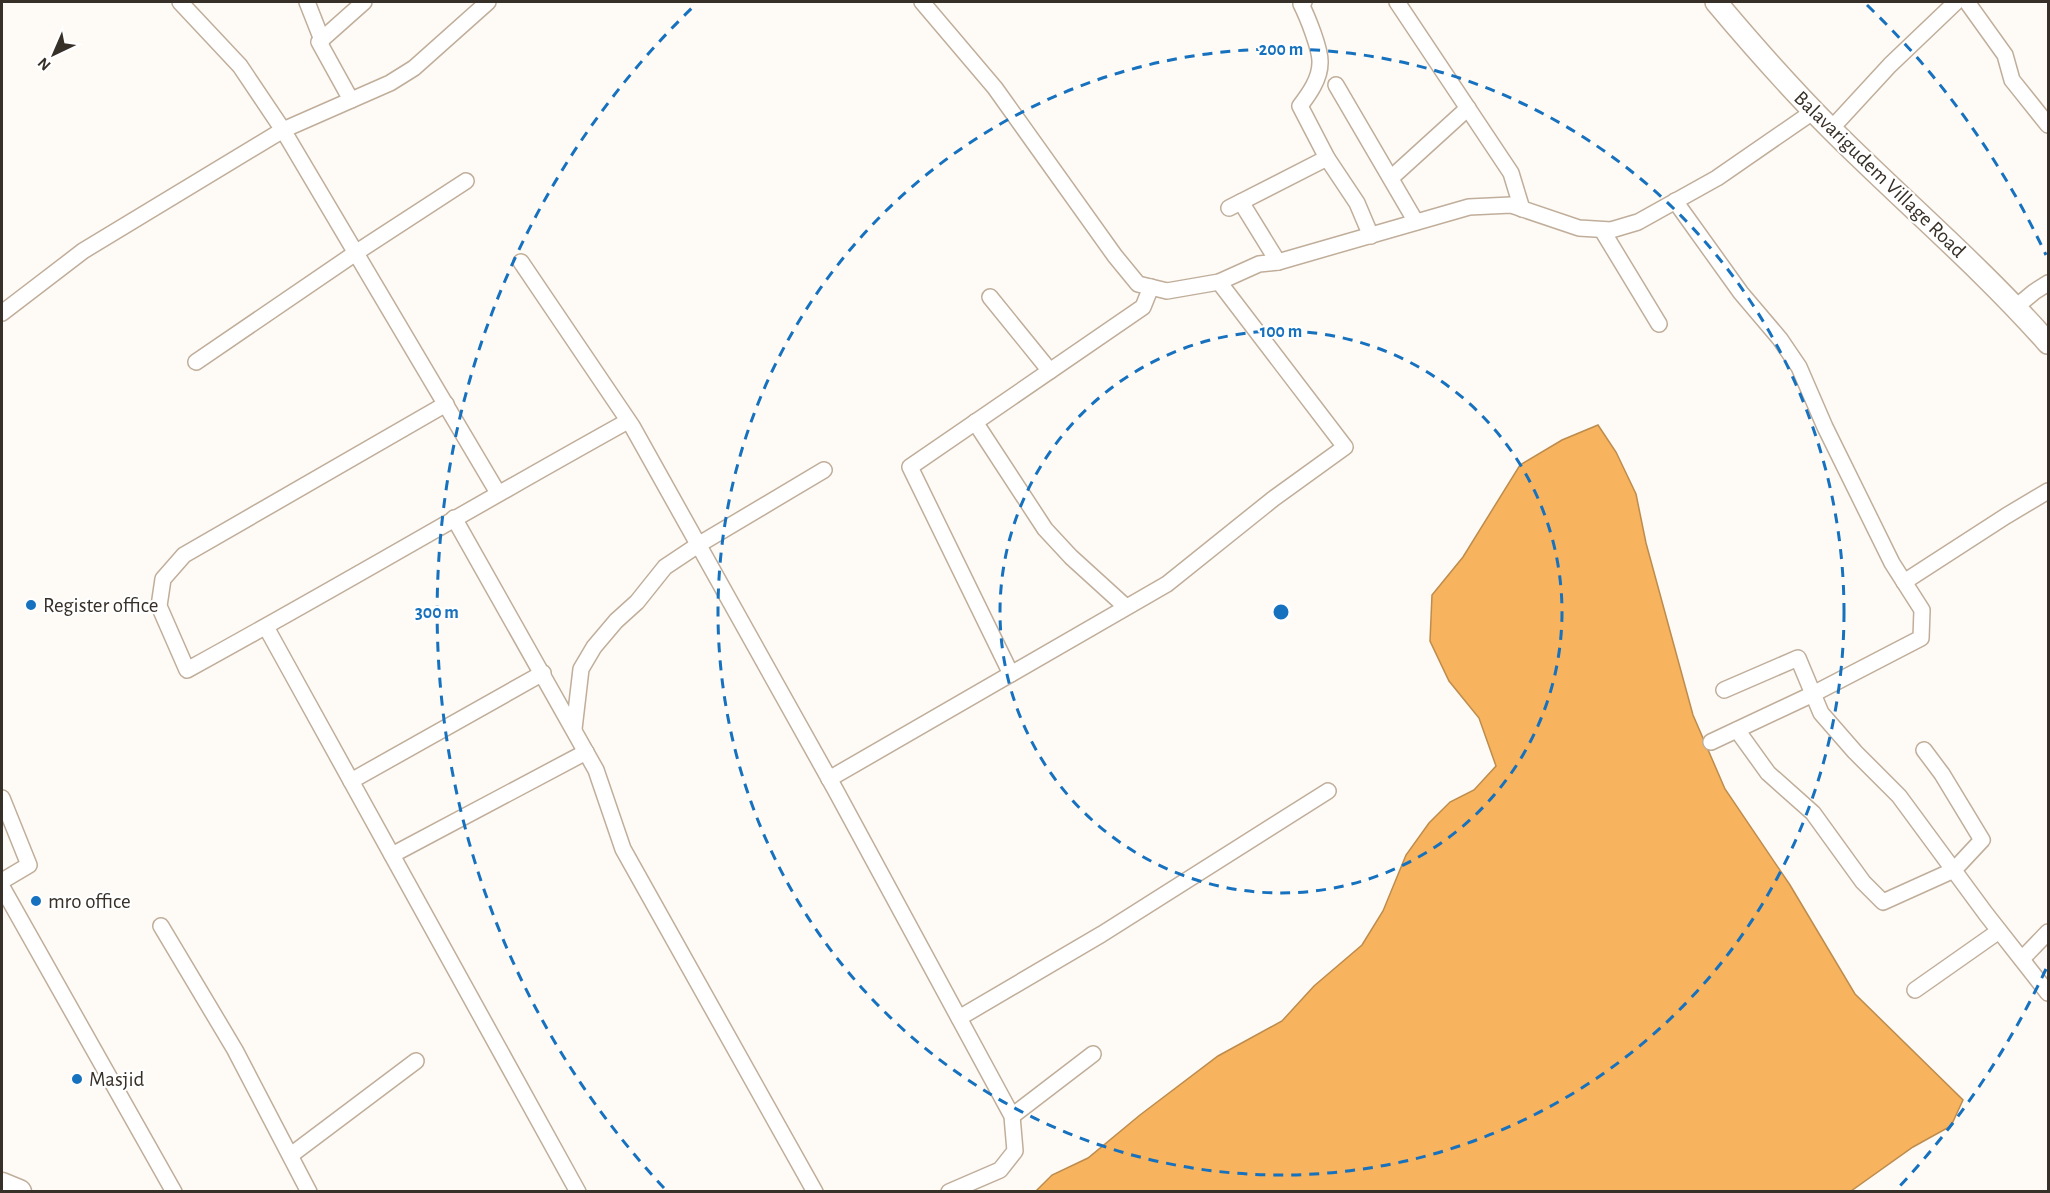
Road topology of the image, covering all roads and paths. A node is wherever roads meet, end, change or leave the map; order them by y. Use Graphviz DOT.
graph roads {
  1 [pos="180,2"];
  2 [pos="308,2"];
  3 [pos="364,2"];
  4 [pos="488,2"];
  5 [pos="922,2"];
  6 [pos="1304,2"];
  7 [pos="1397,2"];
  8 [pos="1716,2"];
  9 [pos="1956,2"];
  10 [pos="1967,2"];
  11 [pos="322,40"];
  12 [pos="1336,85"];
  13 [pos="351,100"];
  14 [pos="1468,108"];
  15 [pos="1814,111"];
  16 [pos="2049,125"];
  17 [pos="283,129"];
  18 [pos="1832,129"];
  19 [pos="1327,158"];
  20 [pos="1391,178"];
  21 [pos="466,182"];
  22 [pos="1675,201"];
  23 [pos="1522,209"];
  24 [pos="1416,222"];
  25 [pos="1602,230"];
  26 [pos="1371,236"];
  27 [pos="357,252"];
  28 [pos="521,262"];
  29 [pos="1278,262"];
  30 [pos="1219,282"];
  31 [pos="2049,283"];
  32 [pos="1151,287"];
  33 [pos="990,297"];
  34 [pos="2016,307"];
  35 [pos="2,313"];
  36 [pos="1659,324"];
  37 [pos="2049,343"];
  38 [pos="196,362"];
  39 [pos="1050,371"];
  40 [pos="446,404"];
  41 [pos="628,421"];
  42 [pos="975,422"];
  43 [pos="824,470"];
  44 [pos="2049,491"];
  45 [pos="498,493"];
  46 [pos="454,518"];
  47 [pos="698,545"];
  48 [pos="1904,582"];
  49 [pos="1126,607"];
  50 [pos="266,627"];
  51 [pos="543,673"];
  52 [pos="1011,674"];
  53 [pos="1724,690"];
  54 [pos="1813,694"];
  55 [pos="574,729"];
  56 [pos="1737,730"];
  57 [pos="1711,742"];
  58 [pos="1924,750"];
  59 [pos="586,752"];
  60 [pos="829,779"];
  61 [pos="351,781"];
  62 [pos="1328,791"];
  63 [pos="2,798"];
  64 [pos="392,855"];
  65 [pos="1954,870"];
  66 [pos="2,881"];
  67 [pos="2,887"];
  68 [pos="161,926"];
  69 [pos="2000,931"];
  70 [pos="2049,932"];
  71 [pos="2022,959"];
  72 [pos="1915,990"];
  73 [pos="2049,993"];
  74 [pos="959,1018"];
  75 [pos="1093,1054"];
  76 [pos="416,1061"];
  77 [pos="1012,1116"];
  78 [pos="291,1155"];
  79 [pos="2,1185"];
  80 [pos="18,1191"];
  81 [pos="174,1191"];
  82 [pos="309,1191"];
  83 [pos="578,1191"];
  84 [pos="815,1191"];
  85 [pos="949,1191"];
  1 -- 17 [label="street"];
  2 -- 11 [label="street"];
  3 -- 11 [label="street"];
  4 -- 13 [label="street"];
  5 -- 32 [label="street"];
  6 -- 19 [label="street"];
  7 -- 14 [label="street"];
  8 -- 15 [label="street, Balavarigudem Village Road"];
  9 -- 18 [label="street"];
  10 -- 16 [label="street"];
  11 -- 13 [label="street"];
  12 -- 20 [label="street"];
  13 -- 17 [label="street"];
  14 -- 20 [label="street"];
  14 -- 23 [label="street"];
  15 -- 18 [label="street, Balavarigudem Village Road"];
  15 -- 22 [label="street"];
  17 -- 27 [label="street"];
  17 -- 35 [label="street"];
  18 -- 34 [label="street, Balavarigudem Village Road"];
  19 -- 26 [label="street"];
  19 -- 29 [label="street"];
  20 -- 24 [label="street"];
  21 -- 27 [label="street"];
  22 -- 25 [label="street"];
  22 -- 48 [label="street"];
  23 -- 24 [label="street"];
  23 -- 25 [label="street"];
  24 -- 26 [label="street"];
  25 -- 36 [label="street"];
  26 -- 29 [label="street"];
  27 -- 38 [label="street"];
  27 -- 40 [label="street"];
  28 -- 41 [label="street"];
  29 -- 30 [label="street"];
  30 -- 32 [label="street"];
  30 -- 49 [label="street"];
  31 -- 34 [label="street"];
  32 -- 39 [label="street"];
  33 -- 39 [label="street"];
  34 -- 37 [label="street, Balavarigudem Village Road"];
  39 -- 42 [label="street"];
  40 -- 45 [label="street"];
  40 -- 50 [label="street"];
  41 -- 45 [label="street"];
  41 -- 47 [label="street"];
  42 -- 49 [label="street"];
  42 -- 52 [label="street"];
  43 -- 47 [label="street"];
  44 -- 48 [label="street"];
  45 -- 46 [label="street"];
  46 -- 50 [label="street"];
  46 -- 51 [label="street"];
  47 -- 55 [label="street"];
  47 -- 60 [label="street"];
  48 -- 54 [label="street"];
  49 -- 52 [label="street"];
  50 -- 61 [label="street"];
  51 -- 55 [label="street"];
  51 -- 61 [label="street"];
  52 -- 60 [label="street"];
  53 -- 54 [label="street"];
  54 -- 56 [label="street"];
  54 -- 65 [label="street"];
  55 -- 59 [label="street"];
  56 -- 57 [label="street"];
  56 -- 65 [label="street"];
  58 -- 65 [label="street"];
  59 -- 64 [label="street"];
  59 -- 84 [label="street"];
  60 -- 74 [label="street"];
  61 -- 64 [label="street"];
  62 -- 74 [label="street"];
  63 -- 66 [label="street"];
  64 -- 83 [label="street"];
  65 -- 69 [label="street"];
  67 -- 81 [label="street"];
  68 -- 78 [label="street"];
  69 -- 71 [label="street"];
  69 -- 72 [label="street"];
  70 -- 71 [label="street"];
  71 -- 73 [label="street"];
  74 -- 77 [label="street"];
  75 -- 77 [label="street"];
  76 -- 78 [label="street"];
  77 -- 85 [label="street"];
  78 -- 82 [label="street"];
  79 -- 80 [label="main road"];
}
